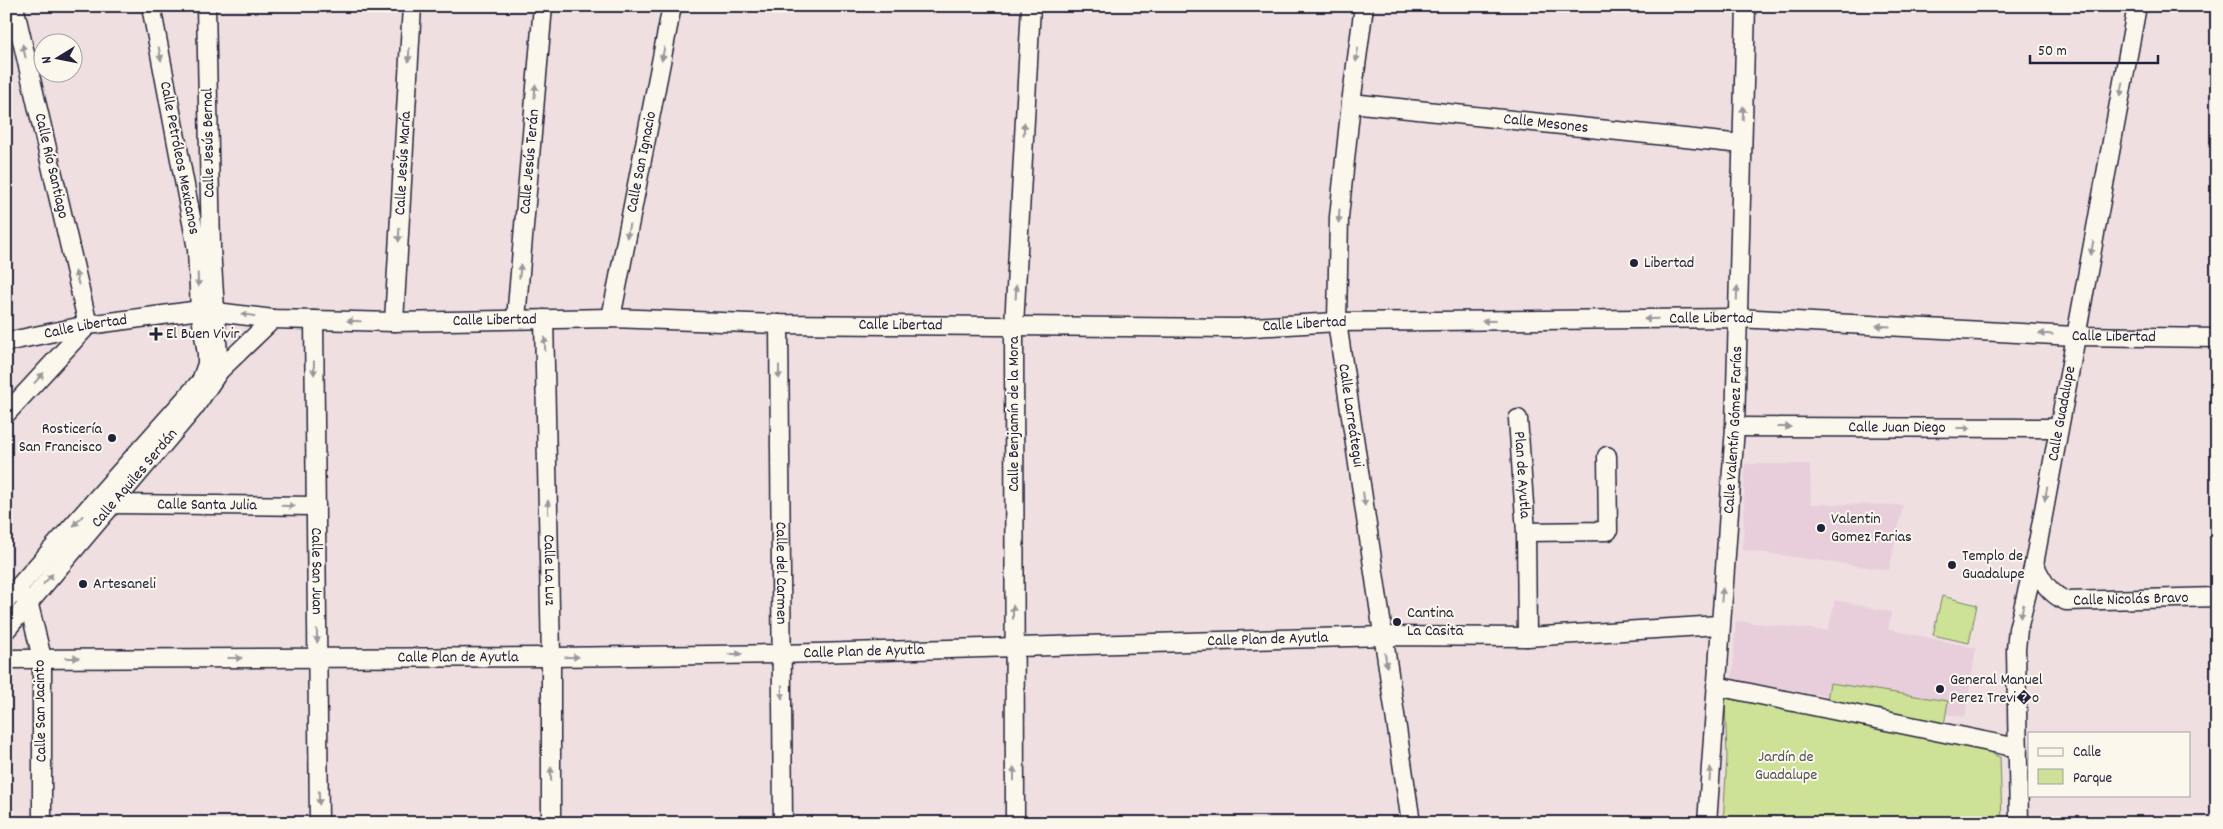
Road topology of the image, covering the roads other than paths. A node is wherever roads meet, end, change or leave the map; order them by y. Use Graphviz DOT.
graph roads {
  1 [pos="14,6"];
  2 [pos="151,6"];
  3 [pos="206,6"];
  4 [pos="412,6"];
  5 [pos="543,6"];
  6 [pos="672,6"];
  7 [pos="1031,6"];
  8 [pos="1364,6"];
  9 [pos="1746,6"];
  10 [pos="2137,6"];
  11 [pos="1350,103"];
  12 [pos="1742,144"];
  13 [pos="208,310"];
  14 [pos="610,318"];
  15 [pos="1737,318"];
  16 [pos="272,319"];
  17 [pos="516,319"];
  18 [pos="544,319"];
  19 [pos="314,320"];
  20 [pos="394,322"];
  21 [pos="1338,322"];
  22 [pos="779,324"];
  23 [pos="88,325"];
  24 [pos="1014,326"];
  25 [pos="2075,336"];
  26 [pos="2217,338"];
  27 [pos="6,342"];
  28 [pos="219,371"];
  29 [pos="201,381"];
  30 [pos="6,414"];
  31 [pos="1518,419"];
  32 [pos="1736,427"];
  33 [pos="2058,428"];
  34 [pos="1607,456"];
  35 [pos="109,499"];
  36 [pos="316,506"];
  37 [pos="1526,532"];
  38 [pos="2034,564"];
  39 [pos="14,594"];
  40 [pos="2217,597"];
  41 [pos="1720,625"];
  42 [pos="6,630"];
  43 [pos="1382,636"];
  44 [pos="1527,637"];
  45 [pos="1013,646"];
  46 [pos="782,654"];
  47 [pos="42,658"];
  48 [pos="551,658"];
  49 [pos="6,659"];
  50 [pos="318,659"];
  51 [pos="1716,686"];
  52 [pos="2018,748"];
  53 [pos="42,823"];
  54 [pos="319,823"];
  55 [pos="551,823"];
  56 [pos="783,823"];
  57 [pos="1014,823"];
  58 [pos="1411,823"];
  59 [pos="1707,823"];
  60 [pos="2019,823"];
  23 -- 1 [label="street, Calle Río Santiago, one-way"];
  2 -- 13 [label="street, Calle Petróleos Mexicanos, one-way"];
  3 -- 13 [label="street, Calle Jesús Bernal"];
  4 -- 20 [label="street, Calle Jesús María, one-way"];
  17 -- 5 [label="street, Calle Jesús Terán, one-way"];
  6 -- 14 [label="street, Calle San Ignacio, one-way"];
  24 -- 7 [label="street, Calle Benjamín de la Mora, one-way"];
  8 -- 11 [label="street, Calle Larreátegui, one-way"];
  12 -- 9 [label="street, Calle Valentín Gómez Farías, one-way"];
  10 -- 25 [label="street, Calle Guadalupe, one-way"];
  11 -- 12 [label="street, Calle Mesones"];
  11 -- 21 [label="street, Calle Larreátegui, one-way"];
  15 -- 12 [label="street, Calle Valentín Gómez Farías, one-way"];
  16 -- 13 [label="street, Calle Libertad, one-way"];
  13 -- 23 [label="street, Calle Libertad"];
  13 -- 28 [label="street"];
  13 -- 29 [label="street, Calle Aquiles Serdán"];
  14 -- 18 [label="street, Calle Libertad"];
  14 -- 22 [label="street, Calle Libertad"];
  15 -- 21 [label="street, Calle Libertad, one-way"];
  25 -- 15 [label="street, Calle Libertad, one-way"];
  15 -- 32 [label="street, Calle Valentín Gómez Farías"];
  16 -- 19 [label="street, Calle Libertad"];
  16 -- 28 [label="street"];
  17 -- 18 [label="street, Calle Libertad"];
  17 -- 20 [label="street, Calle Libertad"];
  48 -- 18 [label="street, Calle La Luz, one-way"];
  20 -- 19 [label="street, one-way"];
  19 -- 36 [label="street, Calle San Juan, one-way"];
  21 -- 24 [label="street, Calle Libertad"];
  21 -- 43 [label="street, Calle Larreátegui, one-way"];
  22 -- 24 [label="street, Calle Libertad"];
  22 -- 46 [label="street, Calle del Carmen, one-way"];
  23 -- 27 [label="street, Calle Libertad"];
  30 -- 23 [label="street, one-way"];
  45 -- 24 [label="street, Calle Benjamín de la Mora, one-way"];
  25 -- 26 [label="street, Calle Libertad"];
  25 -- 33 [label="street, Calle Guadalupe"];
  28 -- 29 [label="street"];
  28 -- 35 [label="street, Calle Aquiles Serdán"];
  29 -- 35 [label="street, Calle Aquiles Serdán"];
  31 -- 37 [label="street, Plan de Ayutla"];
  32 -- 33 [label="street, Calle Juan Diego, one-way"];
  41 -- 32 [label="street, Calle Valentín Gómez Farías, one-way"];
  33 -- 38 [label="street, Calle Guadalupe, one-way"];
  34 -- 37 [label="street, Plan de Ayutla"];
  35 -- 36 [label="street, Calle Santa Julia, one-way"];
  35 -- 39 [label="street, Calle Aquiles Serdán"];
  36 -- 50 [label="street, Calle San Juan, one-way"];
  37 -- 44 [label="street, Plan de Ayutla"];
  38 -- 40 [label="street, Calle Nicolás Bravo"];
  38 -- 52 [label="street, Calle Guadalupe, one-way"];
  39 -- 42 [label="street, Calle Aquiles Serdán"];
  39 -- 47 [label="street, Calle San Jacinto"];
  41 -- 44 [label="street, Calle Plan de Ayutla"];
  41 -- 51 [label="street, Calle Valentín Gómez Farías"];
  43 -- 44 [label="street, Calle Plan de Ayutla"];
  43 -- 45 [label="street, Calle Plan de Ayutla"];
  43 -- 58 [label="street, Calle Larreátegui, one-way"];
  45 -- 46 [label="street, Calle Plan de Ayutla"];
  57 -- 45 [label="street, Calle Benjamín de la Mora, one-way"];
  48 -- 46 [label="street, Calle Plan de Ayutla, one-way"];
  46 -- 56 [label="street, Calle del Carmen, one-way"];
  47 -- 49 [label="street, Calle Plan de Ayutla"];
  47 -- 50 [label="street, Calle Plan de Ayutla, one-way"];
  47 -- 53 [label="street, Calle San Jacinto"];
  48 -- 50 [label="street, Calle Plan de Ayutla"];
  55 -- 48 [label="street, Calle La Luz, one-way"];
  50 -- 54 [label="street, Calle San Juan, one-way"];
  51 -- 52 [label="street"];
  59 -- 51 [label="street, Calle Valentín Gómez Farías, one-way"];
  52 -- 60 [label="street, Calle Guadalupe"];
}
